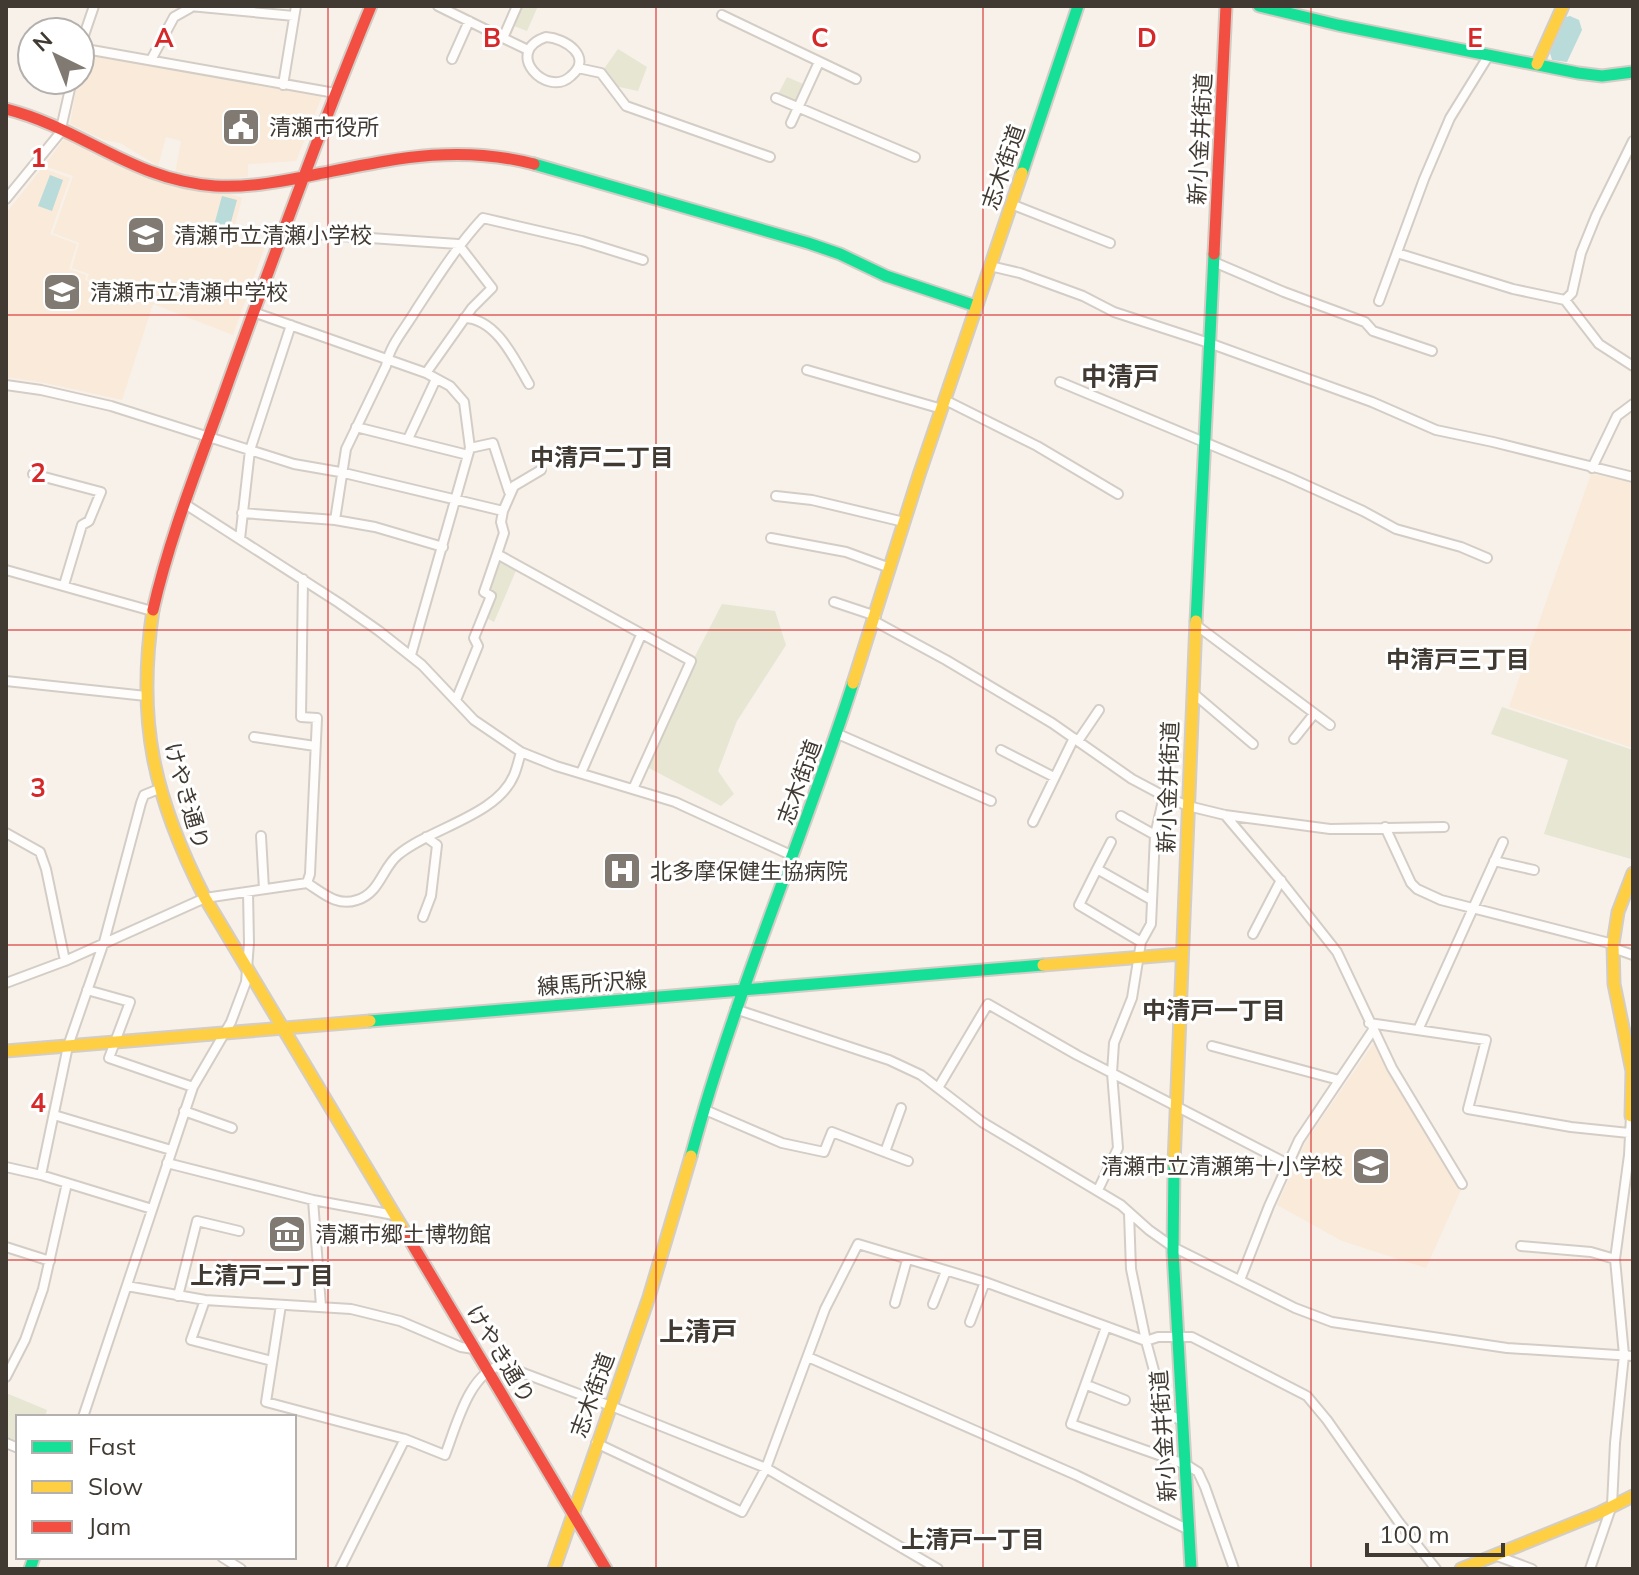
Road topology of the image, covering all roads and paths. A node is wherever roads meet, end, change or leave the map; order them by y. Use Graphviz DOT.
graph roads {
  1 [pos="296,6"];
  2 [pos="371,6"];
  3 [pos="438,6"];
  4 [pos="517,6"];
  5 [pos="1078,6"];
  6 [pos="1226,6"];
  7 [pos="1259,6"];
  8 [pos="1563,6"];
  9 [pos="190,7"];
  10 [pos="233,9"];
  11 [pos="722,15"];
  12 [pos="294,16"];
  13 [pos="469,21"];
  14 [pos="503,38"];
  15 [pos="528,50"];
  16 [pos="96,51"];
  17 [pos="1489,55"];
  18 [pos="452,59"];
  19 [pos="151,60"];
  20 [pos="819,62"];
  21 [pos="1537,64"];
  22 [pos="578,68"];
  23 [pos="1633,72"];
  24 [pos="856,79"];
  25 [pos="283,85"];
  26 [pos="335,93"];
  27 [pos="69,96"];
  28 [pos="776,98"];
  29 [pos="798,108"];
  30 [pos="6,109"];
  31 [pos="791,123"];
  32 [pos="62,128"];
  33 [pos="1633,141"];
  34 [pos="770,157"];
  35 [pos="915,157"];
  36 [pos="303,175"];
  37 [pos="6,199"];
  38 [pos="1011,204"];
  39 [pos="1073,228"];
  40 [pos="282,232"];
  41 [pos="1068,238"];
  42 [pos="1110,243"];
  43 [pos="458,244"];
  44 [pos="1397,253"];
  45 [pos="643,260"];
  46 [pos="1214,262"];
  47 [pos="990,266"];
  48 [pos="1565,300"];
  49 [pos="1379,301"];
  50 [pos="976,306"];
  51 [pos="253,312"];
  52 [pos="464,318"];
  53 [pos="291,325"];
  54 [pos="1209,343"];
  55 [pos="1432,351"];
  56 [pos="387,359"];
  57 [pos="1633,366"];
  58 [pos="807,370"];
  59 [pos="426,373"];
  60 [pos="436,379"];
  61 [pos="1060,382"];
  62 [pos="529,384"];
  63 [pos="6,385"];
  64 [pos="1633,404"];
  65 [pos="943,405"];
  66 [pos="356,427"];
  67 [pos="208,438"];
  68 [pos="408,439"];
  69 [pos="1205,443"];
  70 [pos="250,450"];
  71 [pos="469,452"];
  72 [pos="1592,468"];
  73 [pos="541,470"];
  74 [pos="340,472"];
  75 [pos="33,474"];
  76 [pos="1633,477"];
  77 [pos="509,492"];
  78 [pos="1118,494"];
  79 [pos="776,496"];
  80 [pos="456,501"];
  81 [pos="185,504"];
  82 [pos="855,509"];
  83 [pos="503,511"];
  84 [pos="242,513"];
  85 [pos="852,519"];
  86 [pos="335,520"];
  87 [pos="904,522"];
  88 [pos="771,538"];
  89 [pos="240,539"];
  90 [pos="443,547"];
  91 [pos="497,554"];
  92 [pos="1487,558"];
  93 [pos="890,568"];
  94 [pos="6,570"];
  95 [pos="303,579"];
  96 [pos="64,585"];
  97 [pos="834,602"];
  98 [pos="152,611"];
  99 [pos="875,619"];
  100 [pos="1196,625"];
  101 [pos="641,635"];
  102 [pos="411,655"];
  103 [pos="6,681"];
  104 [pos="1193,693"];
  105 [pos="146,696"];
  106 [pos="456,700"];
  107 [pos="1099,710"];
  108 [pos="1314,714"];
  109 [pos="1330,725"];
  110 [pos="838,734"];
  111 [pos="254,737"];
  112 [pos="1076,739"];
  113 [pos="1294,739"];
  114 [pos="1253,744"];
  115 [pos="315,746"];
  116 [pos="1001,750"];
  117 [pos="521,752"];
  118 [pos="581,773"];
  119 [pos="1054,777"];
  120 [pos="159,789"];
  121 [pos="633,789"];
  122 [pos="1164,796"];
  123 [pos="991,801"];
  124 [pos="1188,806"];
  125 [pos="1225,815"];
  126 [pos="1121,816"];
  127 [pos="1033,822"];
  128 [pos="1385,827"];
  129 [pos="1444,827"];
  130 [pos="6,833"];
  131 [pos="1155,835"];
  132 [pos="261,836"];
  133 [pos="426,837"];
  134 [pos="1111,842"];
  135 [pos="1503,842"];
  136 [pos="793,856"];
  137 [pos="1494,861"];
  138 [pos="1097,869"];
  139 [pos="1534,870"];
  140 [pos="1633,873"];
  141 [pos="1281,880"];
  142 [pos="307,883"];
  143 [pos="264,889"];
  144 [pos="248,892"];
  145 [pos="205,898"];
  146 [pos="1150,899"];
  147 [pos="1472,908"];
  148 [pos="423,917"];
  149 [pos="1253,934"];
  150 [pos="104,942"];
  151 [pos="1141,942"];
  152 [pos="1613,946"];
  153 [pos="1181,954"];
  154 [pos="1633,955"];
  155 [pos="1139,957"];
  156 [pos="65,961"];
  157 [pos="247,970"];
  158 [pos="6,983"];
  159 [pos="87,990"];
  160 [pos="741,991"];
  161 [pos="735,1009"];
  162 [pos="1371,1026"];
  163 [pos="282,1028"];
  164 [pos="1418,1030"];
  165 [pos="225,1033"];
  166 [pos="114,1042"];
  167 [pos="68,1046"];
  168 [pos="1212,1046"];
  169 [pos="6,1051"];
  170 [pos="1112,1073"];
  171 [pos="1339,1080"];
  172 [pos="193,1087"];
  173 [pos="938,1088"];
  174 [pos="1175,1105"];
  175 [pos="901,1108"];
  176 [pos="703,1109"];
  177 [pos="184,1111"];
  178 [pos="54,1115"];
  179 [pos="1631,1116"];
  180 [pos="232,1128"];
  181 [pos="1629,1133"];
  182 [pos="171,1150"];
  183 [pos="885,1152"];
  184 [pos="1631,1156"];
  185 [pos="908,1161"];
  186 [pos="167,1163"];
  187 [pos="1288,1164"];
  188 [pos="6,1167"];
  189 [pos="41,1175"];
  190 [pos="67,1183"];
  191 [pos="1462,1184"];
  192 [pos="1098,1190"];
  193 [pos="1622,1196"];
  194 [pos="1633,1199"];
  195 [pos="313,1200"];
  196 [pos="152,1209"];
  197 [pos="1129,1213"];
  198 [pos="394,1215"];
  199 [pos="239,1231"];
  200 [pos="1521,1246"];
  201 [pos="6,1247"];
  202 [pos="1173,1247"];
  203 [pos="1615,1259"];
  204 [pos="907,1260"];
  205 [pos="50,1261"];
  206 [pos="946,1271"];
  207 [pos="1240,1280"];
  208 [pos="985,1282"];
  209 [pos="127,1286"];
  210 [pos="178,1296"];
  211 [pos="205,1300"];
  212 [pos="895,1303"];
  213 [pos="933,1304"];
  214 [pos="281,1305"];
  215 [pos="321,1306"];
  216 [pos="970,1322"];
  217 [pos="1106,1327"];
  218 [pos="1176,1336"];
  219 [pos="1146,1341"];
  220 [pos="474,1349"];
  221 [pos="1629,1356"];
  222 [pos="808,1357"];
  223 [pos="272,1361"];
  224 [pos="487,1370"];
  225 [pos="6,1377"];
  226 [pos="1087,1385"];
  227 [pos="1125,1400"];
  228 [pos="609,1407"];
  229 [pos="84,1415"];
  230 [pos="1182,1421"];
  231 [pos="405,1439"];
  232 [pos="596,1443"];
  233 [pos="1187,1465"];
  234 [pos="766,1468"];
  235 [pos="1633,1496"];
  236 [pos="1612,1505"];
  237 [pos="572,1512"];
  238 [pos="1189,1530"];
  239 [pos="1497,1556"];
  240 [pos="340,1569"];
  241 [pos="554,1569"];
  242 [pos="606,1569"];
  243 [pos="938,1569"];
  244 [pos="1191,1569"];
  245 [pos="1234,1569"];
  246 [pos="1436,1569"];
  247 [pos="1461,1569"];
  248 [pos="1532,1569"];
  249 [pos="1590,1569"];
  1 -- 12 [label="street"];
  2 -- 26 [label="main road, けやき通り"];
  3 -- 13 [label="street"];
  4 -- 14 [label="street"];
  5 -- 38 [label="main road, 志木街道"];
  6 -- 46 [label="main road, 新小金井街道"];
  7 -- 17 [label="main road"];
  8 -- 21 [label="main road"];
  9 -- 10 [label="street"];
  9 -- 19 [label="street"];
  10 -- 12 [label="street"];
  11 -- 20 [label="street"];
  12 -- 25 [label="street"];
  13 -- 14 [label="street"];
  13 -- 18 [label="street"];
  14 -- 15 [label="street"];
  15 -- 22 [label="street"];
  15 -- 22 [label="street"];
  16 -- 19 [label="street"];
  17 -- 21 [label="main road"];
  17 -- 44 [label="street"];
  19 -- 25 [label="street"];
  20 -- 24 [label="street"];
  20 -- 29 [label="street"];
  21 -- 23 [label="main road"];
  22 -- 34 [label="street"];
  25 -- 26 [label="street"];
  26 -- 36 [label="main road, けやき通り"];
  27 -- 32 [label="street"];
  28 -- 29 [label="street"];
  29 -- 31 [label="street"];
  29 -- 35 [label="street"];
  30 -- 32 [label="main road"];
  32 -- 36 [label="main road"];
  32 -- 37 [label="street"];
  33 -- 48 [label="street"];
  36 -- 40 [label="main road, けやき通り"];
  36 -- 50 [label="main road"];
  38 -- 39 [label="street"];
  38 -- 47 [label="main road, 志木街道"];
  39 -- 41 [label="street"];
  39 -- 42 [label="street"];
  40 -- 43 [label="street"];
  40 -- 51 [label="main road, けやき通り"];
  43 -- 45 [label="street"];
  43 -- 52 [label="street"];
  43 -- 56 [label="street"];
  44 -- 48 [label="street"];
  44 -- 49 [label="street"];
  46 -- 54 [label="main road, 新小金井街道"];
  46 -- 55 [label="street"];
  47 -- 50 [label="main road, 志木街道"];
  47 -- 54 [label="street"];
  48 -- 57 [label="street"];
  50 -- 65 [label="main road, 志木街道"];
  51 -- 53 [label="street"];
  51 -- 67 [label="main road, けやき通り"];
  52 -- 59 [label="street"];
  52 -- 62 [label="street"];
  53 -- 56 [label="street"];
  53 -- 70 [label="street"];
  54 -- 69 [label="main road, 新小金井街道"];
  54 -- 72 [label="street"];
  56 -- 59 [label="street"];
  56 -- 66 [label="street"];
  58 -- 65 [label="street"];
  59 -- 60 [label="street"];
  60 -- 68 [label="street"];
  60 -- 71 [label="street"];
  61 -- 69 [label="street"];
  63 -- 67 [label="street"];
  64 -- 72 [label="street"];
  65 -- 78 [label="street"];
  65 -- 87 [label="main road, 志木街道"];
  66 -- 68 [label="street"];
  66 -- 74 [label="street"];
  67 -- 70 [label="street"];
  67 -- 81 [label="main road, けやき通り"];
  68 -- 71 [label="street"];
  69 -- 92 [label="street"];
  69 -- 100 [label="main road, 新小金井街道"];
  70 -- 74 [label="street"];
  70 -- 84 [label="street"];
  71 -- 77 [label="street"];
  71 -- 80 [label="street"];
  72 -- 76 [label="street"];
  73 -- 77 [label="street"];
  74 -- 80 [label="street"];
  74 -- 86 [label="street"];
  75 -- 96 [label="street"];
  77 -- 83 [label="street"];
  79 -- 82 [label="street"];
  80 -- 83 [label="street"];
  80 -- 90 [label="street"];
  81 -- 89 [label="street"];
  81 -- 98 [label="main road, けやき通り"];
  82 -- 85 [label="street"];
  82 -- 87 [label="street"];
  83 -- 91 [label="street"];
  84 -- 86 [label="street"];
  84 -- 89 [label="street"];
  86 -- 90 [label="street"];
  87 -- 93 [label="main road, 志木街道"];
  88 -- 93 [label="street"];
  89 -- 95 [label="street"];
  90 -- 102 [label="street"];
  91 -- 101 [label="street"];
  91 -- 106 [label="street"];
  93 -- 99 [label="main road, 志木街道"];
  94 -- 96 [label="street"];
  95 -- 102 [label="street"];
  95 -- 115 [label="street"];
  96 -- 98 [label="street"];
  97 -- 99 [label="street"];
  98 -- 105 [label="main road, けやき通り"];
  99 -- 110 [label="main road, 志木街道"];
  99 -- 112 [label="street"];
  100 -- 104 [label="main road, 新小金井街道"];
  100 -- 108 [label="street"];
  101 -- 118 [label="street"];
  101 -- 121 [label="street"];
  102 -- 106 [label="street"];
  103 -- 105 [label="street"];
  104 -- 114 [label="street"];
  104 -- 124 [label="main road, 新小金井街道"];
  105 -- 120 [label="main road, けやき通り"];
  106 -- 117 [label="street"];
  107 -- 112 [label="street"];
  108 -- 109 [label="street"];
  108 -- 113 [label="street"];
  110 -- 123 [label="street"];
  110 -- 136 [label="main road, 志木街道"];
  111 -- 115 [label="street"];
  112 -- 119 [label="street"];
  112 -- 122 [label="street"];
  115 -- 142 [label="street"];
  116 -- 119 [label="street"];
  117 -- 118 [label="street"];
  117 -- 133 [label="street"];
  118 -- 121 [label="street"];
  119 -- 127 [label="street"];
  120 -- 145 [label="main road, けやき通り"];
  120 -- 150 [label="street"];
  121 -- 136 [label="street"];
  122 -- 124 [label="street"];
  122 -- 131 [label="street"];
  124 -- 125 [label="street"];
  124 -- 153 [label="main road, 新小金井街道"];
  125 -- 128 [label="street"];
  125 -- 141 [label="street"];
  126 -- 131 [label="street"];
  128 -- 129 [label="street"];
  128 -- 147 [label="street"];
  130 -- 156 [label="street"];
  131 -- 146 [label="street"];
  132 -- 143 [label="street"];
  133 -- 142 [label="street"];
  133 -- 148 [label="street"];
  134 -- 138 [label="street"];
  135 -- 137 [label="street"];
  136 -- 160 [label="main road, 志木街道"];
  137 -- 139 [label="street"];
  137 -- 147 [label="street"];
  138 -- 146 [label="street"];
  138 -- 151 [label="street"];
  140 -- 152 [label="main road"];
  141 -- 149 [label="street"];
  141 -- 162 [label="street"];
  142 -- 143 [label="street"];
  143 -- 144 [label="street"];
  144 -- 145 [label="street"];
  144 -- 157 [label="street"];
  145 -- 150 [label="street"];
  145 -- 157 [label="main road, けやき通り"];
  146 -- 151 [label="street"];
  147 -- 152 [label="street"];
  147 -- 164 [label="street"];
  150 -- 156 [label="street"];
  150 -- 159 [label="street"];
  151 -- 155 [label="street"];
  152 -- 154 [label="street"];
  152 -- 179 [label="main road"];
  153 -- 155 [label="main road, 練馬所沢線"];
  153 -- 174 [label="main road, 新小金井街道"];
  155 -- 160 [label="main road, 練馬所沢線"];
  155 -- 170 [label="street"];
  156 -- 158 [label="street"];
  157 -- 163 [label="main road, けやき通り"];
  157 -- 165 [label="street"];
  159 -- 166 [label="street"];
  159 -- 167 [label="street"];
  160 -- 161 [label="main road, 志木街道"];
  160 -- 163 [label="main road, 練馬所沢線"];
  161 -- 173 [label="street"];
  161 -- 176 [label="main road, 志木街道"];
  162 -- 164 [label="street"];
  162 -- 171 [label="street"];
  162 -- 191 [label="street"];
  163 -- 165 [label="main road, 練馬所沢線"];
  163 -- 198 [label="main road, けやき通り"];
  164 -- 181 [label="street"];
  165 -- 166 [label="main road, 練馬所沢線"];
  165 -- 172 [label="street"];
  166 -- 167 [label="main road, 練馬所沢線"];
  166 -- 172 [label="street"];
  167 -- 169 [label="main road, 練馬所沢線"];
  167 -- 178 [label="street"];
  168 -- 171 [label="street"];
  170 -- 173 [label="street"];
  170 -- 174 [label="street"];
  170 -- 192 [label="street"];
  171 -- 187 [label="street"];
  172 -- 177 [label="street"];
  173 -- 192 [label="street"];
  174 -- 187 [label="street"];
  174 -- 202 [label="main road, 新小金井街道"];
  175 -- 183 [label="street"];
  176 -- 183 [label="street"];
  176 -- 228 [label="main road, 志木街道"];
  177 -- 180 [label="street"];
  177 -- 182 [label="street"];
  178 -- 182 [label="street"];
  178 -- 189 [label="street"];
  179 -- 181 [label="street"];
  181 -- 184 [label="street"];
  182 -- 186 [label="street"];
  183 -- 185 [label="street"];
  184 -- 193 [label="street"];
  186 -- 195 [label="street"];
  186 -- 196 [label="street"];
  187 -- 207 [label="street"];
  188 -- 189 [label="street"];
  189 -- 190 [label="street"];
  190 -- 196 [label="street"];
  190 -- 205 [label="street"];
  192 -- 197 [label="street"];
  193 -- 194 [label="street"];
  193 -- 203 [label="street"];
  195 -- 198 [label="street"];
  195 -- 215 [label="street"];
  196 -- 209 [label="street"];
  197 -- 202 [label="street"];
  197 -- 219 [label="street"];
  198 -- 220 [label="main road, けやき通り"];
  199 -- 210 [label="street"];
  200 -- 203 [label="street"];
  201 -- 205 [label="street"];
  202 -- 207 [label="street"];
  202 -- 218 [label="main road, 新小金井街道"];
  203 -- 221 [label="street"];
  204 -- 206 [label="street"];
  204 -- 212 [label="street"];
  204 -- 222 [label="street"];
  205 -- 225 [label="street"];
  206 -- 208 [label="street"];
  206 -- 213 [label="street"];
  207 -- 221 [label="street"];
  208 -- 216 [label="street"];
  208 -- 217 [label="street"];
  209 -- 210 [label="street"];
  209 -- 229 [label="street"];
  210 -- 211 [label="street"];
  211 -- 214 [label="street"];
  211 -- 223 [label="street"];
  214 -- 215 [label="street"];
  214 -- 223 [label="street"];
  215 -- 220 [label="street"];
  217 -- 219 [label="street"];
  217 -- 226 [label="street"];
  218 -- 219 [label="street"];
  218 -- 230 [label="main road, 新小金井街道"];
  218 -- 246 [label="street"];
  219 -- 230 [label="street"];
  220 -- 224 [label="main road, けやき通り"];
  221 -- 236 [label="street"];
  222 -- 234 [label="street"];
  222 -- 238 [label="street"];
  223 -- 231 [label="street"];
  224 -- 228 [label="street"];
  224 -- 231 [label="street"];
  224 -- 237 [label="main road, けやき通り"];
  226 -- 227 [label="street"];
  226 -- 233 [label="street"];
  228 -- 232 [label="main road, 志木街道"];
  228 -- 234 [label="street"];
  230 -- 233 [label="main road, 新小金井街道"];
  231 -- 240 [label="street"];
  232 -- 234 [label="street"];
  232 -- 237 [label="main road, 志木街道"];
  233 -- 238 [label="main road, 新小金井街道"];
  233 -- 245 [label="street"];
  234 -- 243 [label="street"];
  235 -- 236 [label="main road"];
  236 -- 239 [label="main road"];
  236 -- 249 [label="street"];
  237 -- 241 [label="main road, 志木街道"];
  237 -- 242 [label="main road, けやき通り"];
  238 -- 244 [label="main road, 新小金井街道"];
  239 -- 247 [label="main road"];
  239 -- 248 [label="street"];
}
